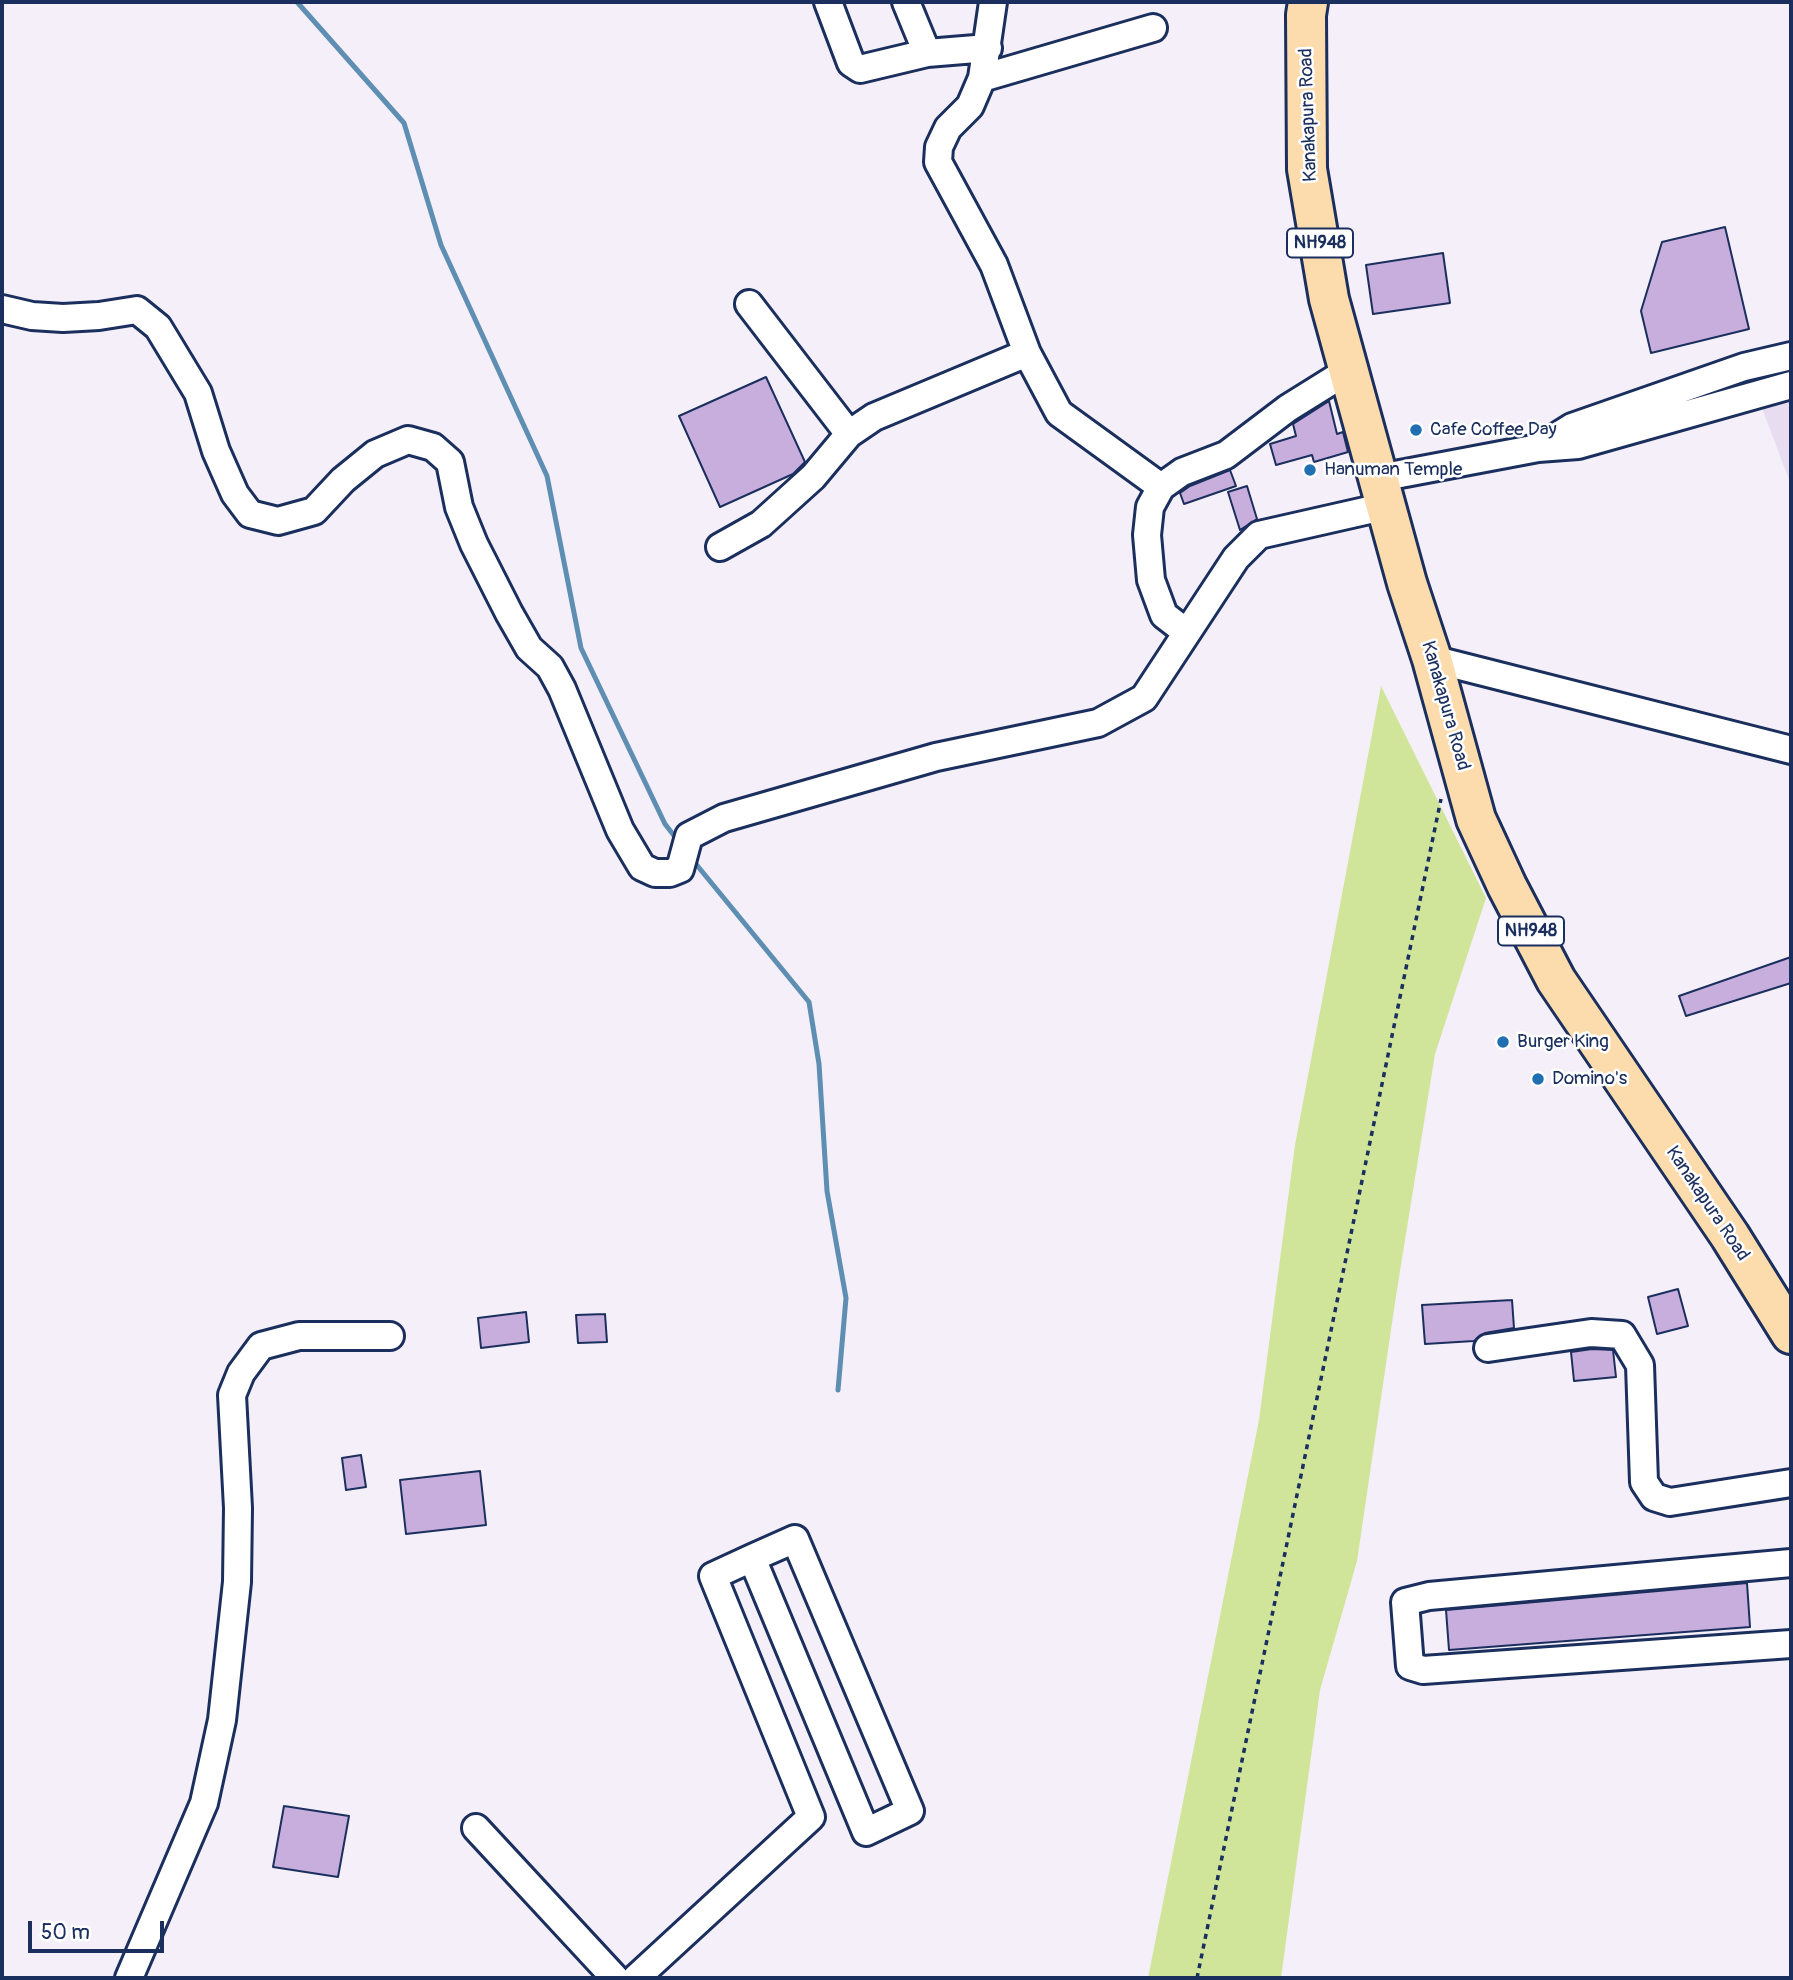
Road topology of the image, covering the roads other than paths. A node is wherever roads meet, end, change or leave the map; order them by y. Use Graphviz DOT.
graph roads {
  1 [pos="828,2"];
  2 [pos="906,2"];
  3 [pos="993,2"];
  4 [pos="1308,2"];
  5 [pos="1153,28"];
  6 [pos="988,48"];
  7 [pos="927,53"];
  8 [pos="982,78"];
  9 [pos="749,304"];
  10 [pos="2,309"];
  11 [pos="1027,353"];
  12 [pos="1791,356"];
  13 [pos="1744,367"];
  14 [pos="1349,370"];
  15 [pos="1790,390"];
  16 [pos="1754,395"];
  17 [pos="849,434"];
  18 [pos="1538,447"];
  19 [pos="1161,487"];
  20 [pos="1383,492"];
  21 [pos="720,547"];
  22 [pos="1186,632"];
  23 [pos="1432,659"];
  24 [pos="1791,750"];
  25 [pos="1791,1334"];
  26 [pos="390,1336"];
  27 [pos="1488,1348"];
  28 [pos="1791,1483"];
  29 [pos="752,1559"];
  30 [pos="1791,1563"];
  31 [pos="1791,1644"];
  32 [pos="476,1828"];
  33 [pos="129,1978"];
  34 [pos="615,1978"];
  35 [pos="636,1978"];
  1 -- 7 [label="street"];
  2 -- 7 [label="street"];
  3 -- 6 [label="street"];
  4 -- 14 [label="highway, Kanakapura Road / NH948"];
  5 -- 8 [label="street"];
  6 -- 7 [label="street"];
  6 -- 8 [label="street"];
  8 -- 11 [label="street"];
  9 -- 17 [label="street"];
  10 -- 22 [label="street"];
  11 -- 17 [label="street"];
  11 -- 19 [label="street"];
  12 -- 13 [label="street"];
  13 -- 16 [label="street"];
  13 -- 18 [label="street"];
  14 -- 19 [label="street"];
  14 -- 20 [label="highway, Kanakapura Road / NH948"];
  15 -- 16 [label="street"];
  16 -- 18 [label="street"];
  17 -- 21 [label="street"];
  18 -- 20 [label="street"];
  19 -- 22 [label="street"];
  20 -- 22 [label="street"];
  20 -- 23 [label="highway, Kanakapura Road / NH948"];
  23 -- 24 [label="street"];
  23 -- 25 [label="highway, Kanakapura Road / NH948"];
  26 -- 33 [label="street"];
  27 -- 28 [label="street"];
  29 -- 29 [label="street"];
  29 -- 35 [label="street"];
  30 -- 31 [label="street"];
  32 -- 34 [label="street"];
}
